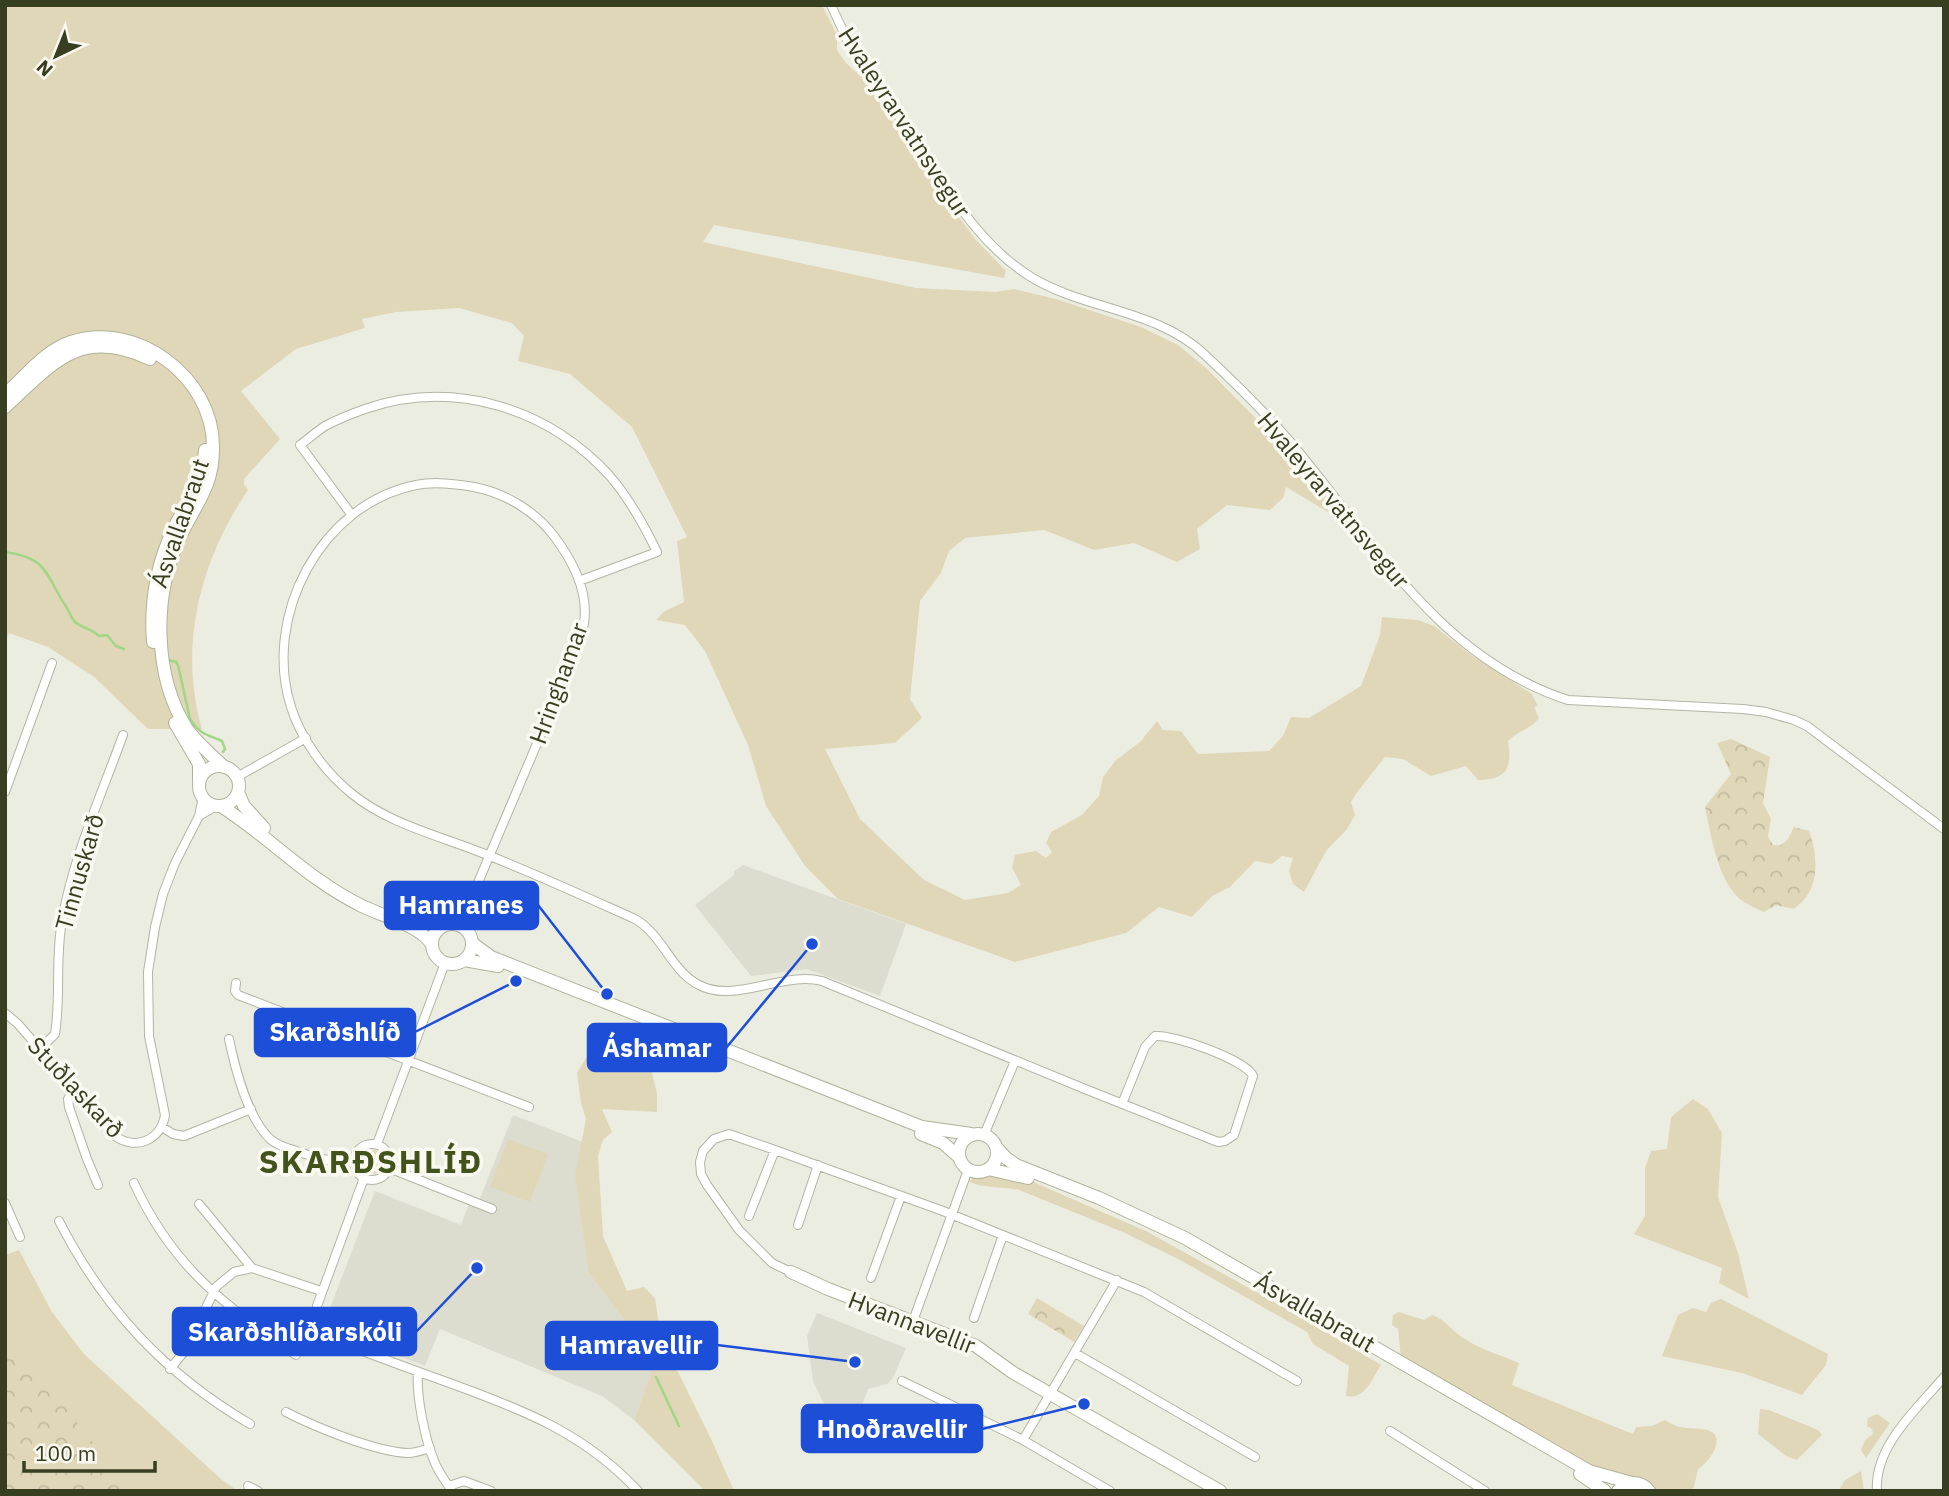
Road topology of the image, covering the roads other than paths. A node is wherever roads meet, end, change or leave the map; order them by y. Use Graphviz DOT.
graph roads {
  1 [pos="831,5"];
  2 [pos="5,394"];
  3 [pos="5,407"];
  4 [pos="351,514"];
  5 [pos="579,581"];
  6 [pos="52,663"];
  7 [pos="123,735"];
  8 [pos="306,738"];
  9 [pos="224,766"];
  10 [pos="237,777"];
  11 [pos="200,782"];
  12 [pos="5,792"];
  13 [pos="238,792"];
  14 [pos="203,797"];
  15 [pos="219,806"];
  16 [pos="199,816"];
  17 [pos="1944,829"];
  18 [pos="490,856"];
  19 [pos="460,925"];
  20 [pos="443,926"];
  21 [pos="472,943"];
  22 [pos="432,945"];
  23 [pos="464,960"];
  24 [pos="446,962"];
  25 [pos="236,983"];
  26 [pos="5,1013"];
  27 [pos="229,1039"];
  28 [pos="40,1049"];
  29 [pos="408,1060"];
  30 [pos="1015,1061"];
  31 [pos="75,1090"];
  32 [pos="1122,1104"];
  33 [pos="529,1107"];
  34 [pos="251,1109"];
  35 [pos="162,1126"];
  36 [pos="978,1135"];
  37 [pos="377,1144"];
  38 [pos="996,1147"];
  39 [pos="775,1150"];
  40 [pos="959,1157"];
  41 [pos="354,1162"];
  42 [pos="818,1165"];
  43 [pos="389,1168"];
  44 [pos="968,1170"];
  45 [pos="988,1170"];
  46 [pos="364,1178"];
  47 [pos="134,1183"];
  48 [pos="98,1185"];
  49 [pos="901,1196"];
  50 [pos="5,1203"];
  51 [pos="199,1204"];
  52 [pos="492,1209"];
  53 [pos="952,1215"];
  54 [pos="749,1216"];
  55 [pos="59,1221"];
  56 [pos="798,1225"];
  57 [pos="1003,1235"];
  58 [pos="20,1237"];
  59 [pos="252,1269"];
  60 [pos="786,1269"];
  61 [pos="871,1278"];
  62 [pos="1117,1280"];
  63 [pos="321,1291"];
  64 [pos="213,1293"];
  65 [pos="974,1318"];
  66 [pos="913,1321"];
  67 [pos="1075,1353"];
  68 [pos="296,1355"];
  69 [pos="170,1369"];
  70 [pos="418,1371"];
  71 [pos="1944,1377"];
  72 [pos="902,1381"];
  73 [pos="1297,1381"];
  74 [pos="1051,1394"];
  75 [pos="286,1412"];
  76 [pos="250,1424"];
  77 [pos="1390,1431"];
  78 [pos="1023,1440"];
  79 [pos="430,1448"];
  80 [pos="1255,1457"];
  81 [pos="1632,1483"];
  82 [pos="248,1486"];
  83 [pos="451,1488"];
  84 [pos="258,1491"];
  85 [pos="491,1491"];
  86 [pos="638,1491"];
  87 [pos="1110,1491"];
  88 [pos="1220,1491"];
  89 [pos="1485,1491"];
  90 [pos="1605,1491"];
  91 [pos="1618,1491"];
  92 [pos="1649,1491"];
  93 [pos="1877,1491"];
  1 -- 17 [label="street, Hvaleyrarvatnsvegur"];
  2 -- 9 [label="main road, Ásvallabraut"];
  3 -- 11 [label="main road, Ásvallabraut"];
  4 -- 5 [label="street, Hringhamar"];
  4 -- 5 [label="street"];
  4 -- 8 [label="street, Hringhamar"];
  5 -- 18 [label="street, Hringhamar"];
  6 -- 12 [label="street"];
  7 -- 28 [label="street, Tinnuskarð"];
  8 -- 10 [label="street"];
  8 -- 18 [label="street, Hringhamar"];
  9 -- 10 [label="main road"];
  9 -- 11 [label="main road"];
  10 -- 13 [label="main road"];
  11 -- 14 [label="main road"];
  13 -- 15 [label="main road"];
  13 -- 20 [label="main road"];
  14 -- 15 [label="main road"];
  14 -- 16 [label="street, Stuðlaskarð"];
  15 -- 16 [label="street"];
  15 -- 22 [label="main road"];
  16 -- 35 [label="street, Stuðlaskarð"];
  18 -- 19 [label="street, Hringhamar"];
  18 -- 30 [label="street"];
  19 -- 20 [label="main road"];
  19 -- 21 [label="main road"];
  20 -- 22 [label="main road"];
  21 -- 23 [label="main road"];
  21 -- 36 [label="main road"];
  22 -- 24 [label="main road"];
  23 -- 24 [label="main road"];
  23 -- 40 [label="main road"];
  24 -- 29 [label="street"];
  25 -- 29 [label="street"];
  26 -- 28 [label="street, Stuðlaskarð"];
  27 -- 34 [label="street"];
  28 -- 31 [label="street, Stuðlaskarð"];
  29 -- 33 [label="street"];
  29 -- 37 [label="street"];
  30 -- 32 [label="street"];
  30 -- 36 [label="street"];
  31 -- 35 [label="street, Stuðlaskarð"];
  31 -- 48 [label="street"];
  32 -- 32 [label="street"];
  34 -- 35 [label="street"];
  34 -- 41 [label="street"];
  36 -- 38 [label="main road"];
  36 -- 40 [label="main road"];
  37 -- 41 [label="street"];
  37 -- 43 [label="street"];
  38 -- 45 [label="main road"];
  38 -- 81 [label="main road, Ásvallabraut"];
  39 -- 42 [label="street"];
  39 -- 54 [label="street"];
  39 -- 60 [label="street"];
  40 -- 44 [label="main road"];
  41 -- 46 [label="street"];
  42 -- 49 [label="street"];
  42 -- 56 [label="street"];
  43 -- 46 [label="street"];
  43 -- 52 [label="street"];
  44 -- 45 [label="main road"];
  44 -- 53 [label="street"];
  45 -- 90 [label="main road, Ásvallabraut"];
  46 -- 63 [label="street"];
  47 -- 64 [label="street"];
  49 -- 53 [label="street"];
  49 -- 61 [label="street"];
  50 -- 58 [label="street"];
  51 -- 59 [label="street"];
  53 -- 57 [label="street"];
  53 -- 66 [label="street"];
  55 -- 69 [label="street"];
  57 -- 62 [label="street"];
  57 -- 65 [label="street"];
  59 -- 63 [label="street"];
  59 -- 64 [label="street"];
  60 -- 66 [label="main road, Hvannavellir"];
  62 -- 67 [label="street"];
  62 -- 73 [label="street"];
  63 -- 70 [label="street"];
  64 -- 68 [label="street"];
  64 -- 69 [label="street"];
  66 -- 74 [label="main road, Hvannavellir"];
  67 -- 74 [label="street"];
  67 -- 80 [label="street"];
  69 -- 76 [label="street"];
  70 -- 79 [label="street"];
  70 -- 86 [label="street"];
  71 -- 93 [label="street"];
  72 -- 78 [label="street"];
  74 -- 78 [label="street"];
  74 -- 88 [label="main road, Hvannavellir"];
  75 -- 79 [label="street"];
  77 -- 89 [label="street"];
  78 -- 87 [label="street"];
  79 -- 83 [label="street"];
  81 -- 91 [label="main road"];
  81 -- 92 [label="main road, Ásvallabraut"];
  82 -- 84 [label="street"];
  83 -- 85 [label="street"];
}
